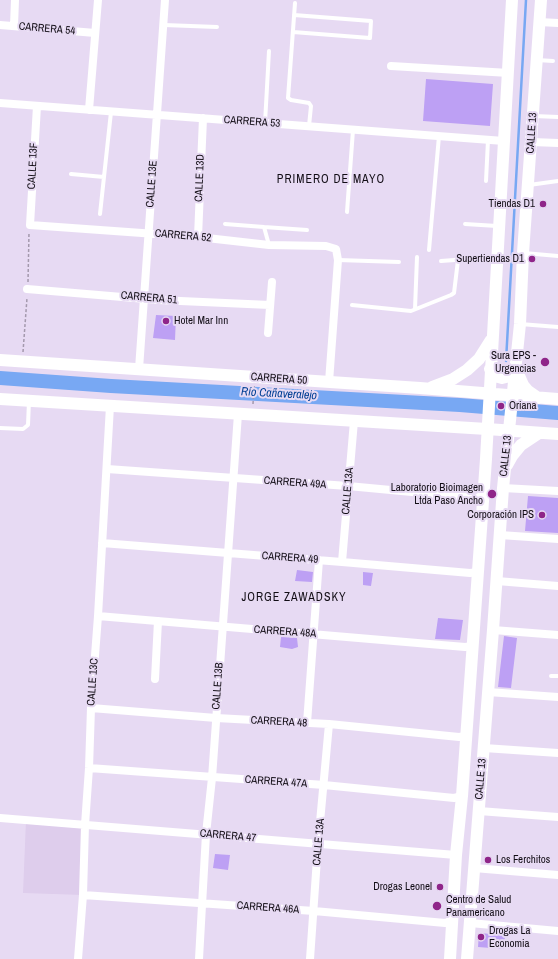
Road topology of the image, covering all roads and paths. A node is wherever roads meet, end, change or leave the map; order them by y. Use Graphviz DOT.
graph roads {
  1 [pos="15,0"];
  2 [pos="98,0"];
  3 [pos="165,0"];
  4 [pos="512,0"];
  5 [pos="541,0"];
  6 [pos="295,3"];
  7 [pos="294,15"];
  8 [pos="539,22"];
  9 [pos="558,23"];
  10 [pos="0,25"];
  11 [pos="164,25"];
  12 [pos="14,26"];
  13 [pos="217,27"];
  14 [pos="95,32"];
  15 [pos="293,32"];
  16 [pos="269,51"];
  17 [pos="537,60"];
  18 [pos="553,61"];
  19 [pos="391,66"];
  20 [pos="508,73"];
  21 [pos="0,103"];
  22 [pos="37,106"];
  23 [pos="89,110"];
  24 [pos="111,112"];
  25 [pos="157,115"];
  26 [pos="533,116"];
  27 [pos="558,117"];
  28 [pos="203,118"];
  29 [pos="265,123"];
  30 [pos="309,126"];
  31 [pos="353,130"];
  32 [pos="439,136"];
  33 [pos="488,140"];
  34 [pos="504,141"];
  35 [pos="532,142"];
  36 [pos="558,143"];
  37 [pos="71,174"];
  38 [pos="104,177"];
  39 [pos="486,181"];
  40 [pos="558,181"];
  41 [pos="528,185"];
  42 [pos="347,212"];
  43 [pos="100,214"];
  44 [pos="225,224"];
  45 [pos="466,224"];
  46 [pos="30,225"];
  47 [pos="499,226"];
  48 [pos="264,227"];
  49 [pos="307,230"];
  50 [pos="149,233"];
  51 [pos="198,237"];
  52 [pos="269,245"];
  53 [pos="430,250"];
  54 [pos="523,253"];
  55 [pos="558,256"];
  56 [pos="417,257"];
  57 [pos="498,257"];
  58 [pos="338,260"];
  59 [pos="458,260"];
  60 [pos="441,261"];
  61 [pos="399,262"];
  62 [pos="272,282"];
  63 [pos="27,288"];
  64 [pos="144,298"];
  65 [pos="270,305"];
  66 [pos="352,305"];
  67 [pos="415,309"];
  68 [pos="520,324"];
  69 [pos="558,327"];
  70 [pos="268,333"];
  71 [pos="492,338"];
  72 [pos="0,360"];
  73 [pos="515,366"];
  74 [pos="139,369"];
  75 [pos="490,369"];
  76 [pos="329,382"];
  77 [pos="254,386"];
  78 [pos="420,388"];
  79 [pos="489,397"];
  80 [pos="254,398"];
  81 [pos="512,398"];
  82 [pos="539,398"];
  83 [pos="0,399"];
  84 [pos="558,399"];
  85 [pos="29,401"];
  86 [pos="110,406"];
  87 [pos="238,414"];
  88 [pos="354,421"];
  89 [pos="488,425"];
  90 [pos="462,427"];
  91 [pos="509,427"];
  92 [pos="0,428"];
  93 [pos="539,433"];
  94 [pos="558,434"];
  95 [pos="486,459"];
  96 [pos="107,469"];
  97 [pos="505,470"];
  98 [pos="233,478"];
  99 [pos="348,486"];
  100 [pos="503,488"];
  101 [pos="558,491"];
  102 [pos="483,496"];
  103 [pos="500,535"];
  104 [pos="558,539"];
  105 [pos="102,543"];
  106 [pos="228,553"];
  107 [pos="319,560"];
  108 [pos="342,562"];
  109 [pos="478,572"];
  110 [pos="496,581"];
  111 [pos="558,586"];
  112 [pos="98,616"];
  113 [pos="158,621"];
  114 [pos="222,627"];
  115 [pos="474,628"];
  116 [pos="493,630"];
  117 [pos="314,634"];
  118 [pos="558,635"];
  119 [pos="472,646"];
  120 [pos="551,676"];
  121 [pos="558,676"];
  122 [pos="155,679"];
  123 [pos="488,692"];
  124 [pos="558,697"];
  125 [pos="91,708"];
  126 [pos="216,718"];
  127 [pos="307,723"];
  128 [pos="329,724"];
  129 [pos="466,736"];
  130 [pos="484,748"];
  131 [pos="558,754"];
  132 [pos="89,768"];
  133 [pos="212,778"];
  134 [pos="324,785"];
  135 [pos="462,796"];
  136 [pos="479,811"];
  137 [pos="558,817"];
  138 [pos="0,818"];
  139 [pos="84,825"];
  140 [pos="206,834"];
  141 [pos="318,844"];
  142 [pos="456,855"];
  143 [pos="474,868"];
  144 [pos="558,875"];
  145 [pos="83,895"];
  146 [pos="203,904"];
  147 [pos="314,911"];
  148 [pos="453,922"];
  149 [pos="470,923"];
  150 [pos="558,931"];
  151 [pos="78,959"];
  152 [pos="199,959"];
  153 [pos="310,959"];
  154 [pos="450,959"];
  155 [pos="467,959"];
  1 -- 12 [label="street"];
  2 -- 14 [label="street"];
  3 -- 11 [label="street, CALLE 13E"];
  4 -- 20 [label="main road, CALLE 13"];
  5 -- 8 [label="main road, CALLE 13"];
  6 -- 7 [label="lane"];
  7 -- 15 [label="lane"];
  7 -- 15 [label="lane"];
  8 -- 9 [label="street"];
  8 -- 17 [label="main road, CALLE 13"];
  10 -- 12 [label="street, CARRERA 54"];
  11 -- 13 [label="lane"];
  11 -- 25 [label="street, CALLE 13E"];
  12 -- 14 [label="street, CARRERA 54"];
  14 -- 23 [label="street"];
  15 -- 30 [label="lane"];
  16 -- 29 [label="lane"];
  17 -- 18 [label="lane"];
  17 -- 26 [label="main road, CALLE 13"];
  19 -- 20 [label="street"];
  20 -- 34 [label="main road, CALLE 13"];
  21 -- 22 [label="street, CARRERA 53"];
  22 -- 23 [label="street, CARRERA 53"];
  22 -- 46 [label="street, CALLE 13F"];
  23 -- 24 [label="street, CARRERA 53"];
  24 -- 25 [label="street, CARRERA 53"];
  24 -- 38 [label="lane"];
  25 -- 28 [label="street, CARRERA 53"];
  25 -- 50 [label="street, CALLE 13E"];
  26 -- 27 [label="lane"];
  26 -- 35 [label="main road, CALLE 13"];
  28 -- 29 [label="street, CARRERA 53"];
  28 -- 51 [label="street, CALLE 13D"];
  29 -- 30 [label="street, CARRERA 53"];
  30 -- 31 [label="street, CARRERA 53"];
  31 -- 32 [label="street, CARRERA 53"];
  31 -- 42 [label="lane"];
  32 -- 33 [label="street, CARRERA 53"];
  32 -- 53 [label="lane"];
  33 -- 34 [label="street, CARRERA 53"];
  33 -- 39 [label="lane"];
  34 -- 47 [label="main road, CALLE 13"];
  35 -- 36 [label="street"];
  35 -- 41 [label="main road, CALLE 13"];
  37 -- 38 [label="lane"];
  38 -- 43 [label="lane"];
  40 -- 41 [label="lane"];
  41 -- 54 [label="main road, CALLE 13"];
  44 -- 48 [label="lane"];
  45 -- 47 [label="lane"];
  46 -- 50 [label="street, CARRERA 52"];
  47 -- 57 [label="main road, CALLE 13"];
  48 -- 49 [label="lane"];
  48 -- 52 [label="lane"];
  50 -- 51 [label="street, CARRERA 52"];
  50 -- 64 [label="street, CALLE 13E"];
  51 -- 52 [label="street, CARRERA 52"];
  52 -- 58 [label="street, CARRERA 52"];
  54 -- 55 [label="lane"];
  54 -- 68 [label="main road, CALLE 13"];
  56 -- 67 [label="lane"];
  57 -- 59 [label="lane"];
  57 -- 71 [label="main road, CALLE 13"];
  58 -- 61 [label="lane"];
  58 -- 76 [label="street"];
  59 -- 60 [label="lane"];
  59 -- 67 [label="lane"];
  62 -- 65 [label="street"];
  63 -- 64 [label="street, CARRERA 51"];
  64 -- 65 [label="street, CARRERA 51"];
  64 -- 74 [label="street, CALLE 13E"];
  65 -- 70 [label="street"];
  66 -- 67 [label="lane"];
  68 -- 69 [label="lane"];
  68 -- 73 [label="main road, CALLE 13"];
  71 -- 75 [label="main road, CALLE 13"];
  71 -- 78 [label="main road"];
  72 -- 74 [label="main road, CARRERA 50"];
  73 -- 75 [label="main road"];
  73 -- 81 [label="main road, CALLE 13"];
  73 -- 82 [label="main road"];
  74 -- 76 [label="main road, CARRERA 50"];
  75 -- 79 [label="main road, CALLE 13"];
  76 -- 78 [label="main road, CARRERA 50"];
  77 -- 80 [label="path"];
  78 -- 79 [label="main road, CARRERA 50"];
  79 -- 81 [label="main road, CARRERA 50"];
  79 -- 89 [label="main road, CALLE 13"];
  81 -- 82 [label="main road, CARRERA 50"];
  81 -- 91 [label="main road, CALLE 13"];
  82 -- 84 [label="main road, CARRERA 50"];
  83 -- 85 [label="main road"];
  85 -- 86 [label="main road"];
  85 -- 92 [label="lane"];
  86 -- 87 [label="main road"];
  86 -- 96 [label="street, CALLE 13C"];
  87 -- 88 [label="main road"];
  87 -- 98 [label="street, CALLE 13B"];
  88 -- 90 [label="main road"];
  88 -- 99 [label="street, CALLE 13A"];
  89 -- 90 [label="main road"];
  89 -- 91 [label="main road"];
  89 -- 95 [label="main road, CALLE 13"];
  90 -- 95 [label="main road"];
  91 -- 93 [label="main road"];
  91 -- 97 [label="main road, CALLE 13"];
  93 -- 94 [label="main road"];
  93 -- 97 [label="main road"];
  95 -- 102 [label="main road, CALLE 13"];
  96 -- 98 [label="street, CARRERA 49A"];
  96 -- 105 [label="street, CALLE 13C"];
  97 -- 100 [label="main road, CALLE 13"];
  98 -- 99 [label="street, CARRERA 49A"];
  98 -- 106 [label="street, CALLE 13B"];
  99 -- 102 [label="street, CARRERA 49A"];
  99 -- 108 [label="street, CALLE 13A"];
  100 -- 101 [label="street"];
  100 -- 103 [label="main road, CALLE 13"];
  102 -- 109 [label="main road, CALLE 13"];
  103 -- 104 [label="street"];
  103 -- 110 [label="main road, CALLE 13"];
  105 -- 106 [label="street, CARRERA 49"];
  105 -- 112 [label="street, CALLE 13C"];
  106 -- 107 [label="street, CARRERA 49"];
  106 -- 114 [label="street, CALLE 13B"];
  107 -- 108 [label="street, CARRERA 49"];
  107 -- 117 [label="street"];
  108 -- 109 [label="street, CARRERA 49"];
  109 -- 115 [label="main road, CALLE 13"];
  110 -- 111 [label="street"];
  110 -- 116 [label="main road, CALLE 13"];
  112 -- 113 [label="street, CARRERA 48A"];
  112 -- 125 [label="street, CALLE 13C"];
  113 -- 114 [label="street, CARRERA 48A"];
  113 -- 122 [label="street"];
  114 -- 117 [label="street, CARRERA 48A"];
  114 -- 126 [label="street, CALLE 13B"];
  115 -- 116 [label="main road"];
  115 -- 119 [label="main road, CALLE 13"];
  116 -- 118 [label="street"];
  116 -- 123 [label="main road, CALLE 13"];
  117 -- 119 [label="street, CARRERA 48A"];
  117 -- 127 [label="street"];
  119 -- 129 [label="main road, CALLE 13"];
  120 -- 121 [label="lane"];
  123 -- 124 [label="street"];
  123 -- 130 [label="main road, CALLE 13"];
  125 -- 126 [label="street, CARRERA 48"];
  125 -- 132 [label="street, CALLE 13C"];
  126 -- 127 [label="street, CARRERA 48"];
  126 -- 133 [label="street, CALLE 13B"];
  127 -- 128 [label="street, CARRERA 48"];
  128 -- 129 [label="street, CARRERA 48"];
  128 -- 134 [label="street, CALLE 13A"];
  129 -- 135 [label="main road, CALLE 13"];
  130 -- 131 [label="street"];
  130 -- 136 [label="main road, CALLE 13"];
  132 -- 133 [label="street, CARRERA 47A"];
  132 -- 139 [label="street, CALLE 13C"];
  133 -- 134 [label="street, CARRERA 47A"];
  133 -- 140 [label="street, CALLE 13B"];
  134 -- 135 [label="street, CARRERA 47A"];
  134 -- 141 [label="street, CALLE 13A"];
  135 -- 142 [label="main road, CALLE 13"];
  136 -- 137 [label="street"];
  136 -- 143 [label="main road, CALLE 13"];
  138 -- 139 [label="street, CARRERA 47"];
  139 -- 140 [label="street, CARRERA 47"];
  139 -- 145 [label="street, CALLE 13C"];
  140 -- 141 [label="street, CARRERA 47"];
  140 -- 146 [label="street, CALLE 13B"];
  141 -- 142 [label="street, CARRERA 47"];
  141 -- 147 [label="street, CALLE 13A"];
  142 -- 148 [label="main road, CALLE 13"];
  143 -- 144 [label="street"];
  143 -- 149 [label="main road, CALLE 13"];
  145 -- 146 [label="street, CARRERA 46A"];
  145 -- 151 [label="street, CALLE 13C"];
  146 -- 147 [label="street, CARRERA 46A"];
  146 -- 152 [label="street, CALLE 13B"];
  147 -- 148 [label="street, CARRERA 46A"];
  147 -- 153 [label="street, CALLE 13A"];
  148 -- 154 [label="main road, CALLE 13"];
  149 -- 150 [label="street"];
  149 -- 155 [label="main road, CALLE 13"];
}
